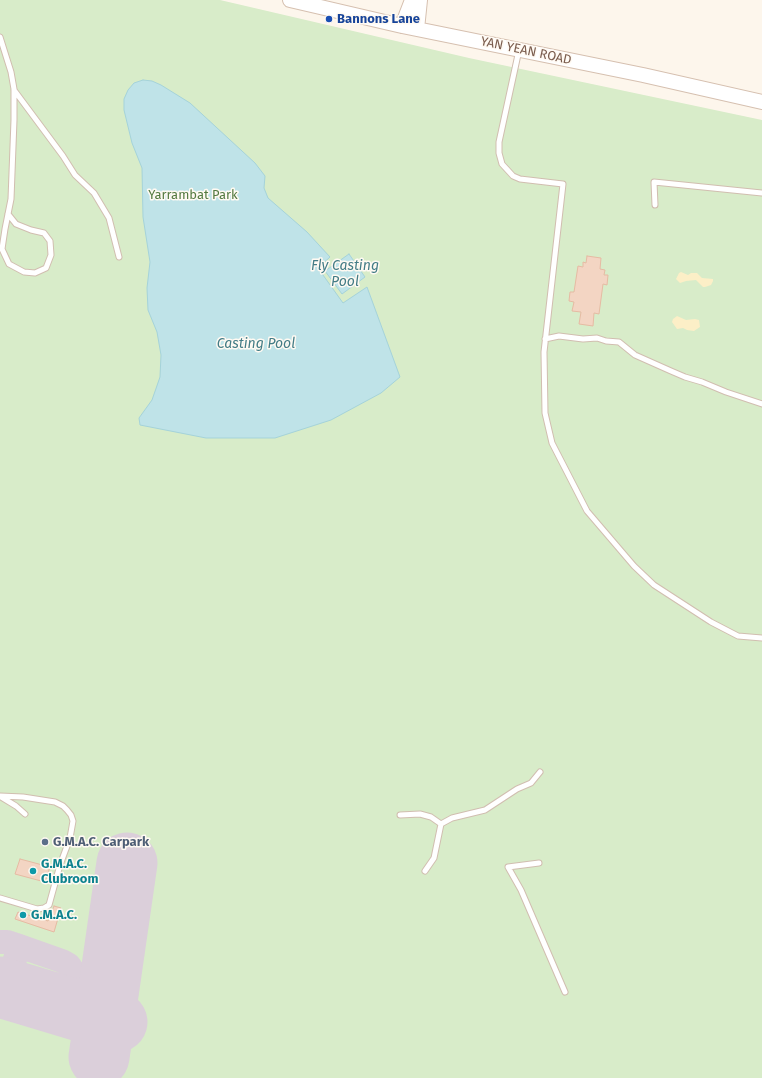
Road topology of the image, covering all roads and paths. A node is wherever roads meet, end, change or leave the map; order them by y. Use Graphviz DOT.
graph roads {
  1 [pos="290,0"];
  2 [pos="412,0"];
  3 [pos="420,0"];
  4 [pos="402,26"];
  5 [pos="417,29"];
  6 [pos="0,37"];
  7 [pos="519,50"];
  8 [pos="14,89"];
  9 [pos="762,102"];
  10 [pos="762,193"];
  11 [pos="655,205"];
  12 [pos="8,214"];
  13 [pos="119,257"];
  14 [pos="545,339"];
  15 [pos="762,404"];
  16 [pos="762,638"];
  17 [pos="540,772"];
  18 [pos="0,796"];
  19 [pos="25,814"];
  20 [pos="400,814"];
  21 [pos="441,824"];
  22 [pos="538,863"];
  23 [pos="425,871"];
  24 [pos="0,898"];
  25 [pos="565,992"];
  1 -- 4 [label="main road, YAN YEAN ROAD"];
  2 -- 4 [label="main road"];
  3 -- 5 [label="main road"];
  4 -- 5 [label="main road, YAN YEAN ROAD"];
  5 -- 7 [label="main road, YAN YEAN ROAD"];
  6 -- 8 [label="lane"];
  7 -- 9 [label="main road, YAN YEAN ROAD"];
  7 -- 14 [label="lane"];
  8 -- 12 [label="lane"];
  8 -- 13 [label="lane"];
  10 -- 11 [label="lane"];
  12 -- 12 [label="lane"];
  14 -- 15 [label="lane"];
  14 -- 16 [label="lane"];
  17 -- 21 [label="lane"];
  18 -- 19 [label="lane"];
  18 -- 24 [label="lane"];
  20 -- 21 [label="lane"];
  21 -- 23 [label="lane"];
  22 -- 25 [label="lane"];
}
